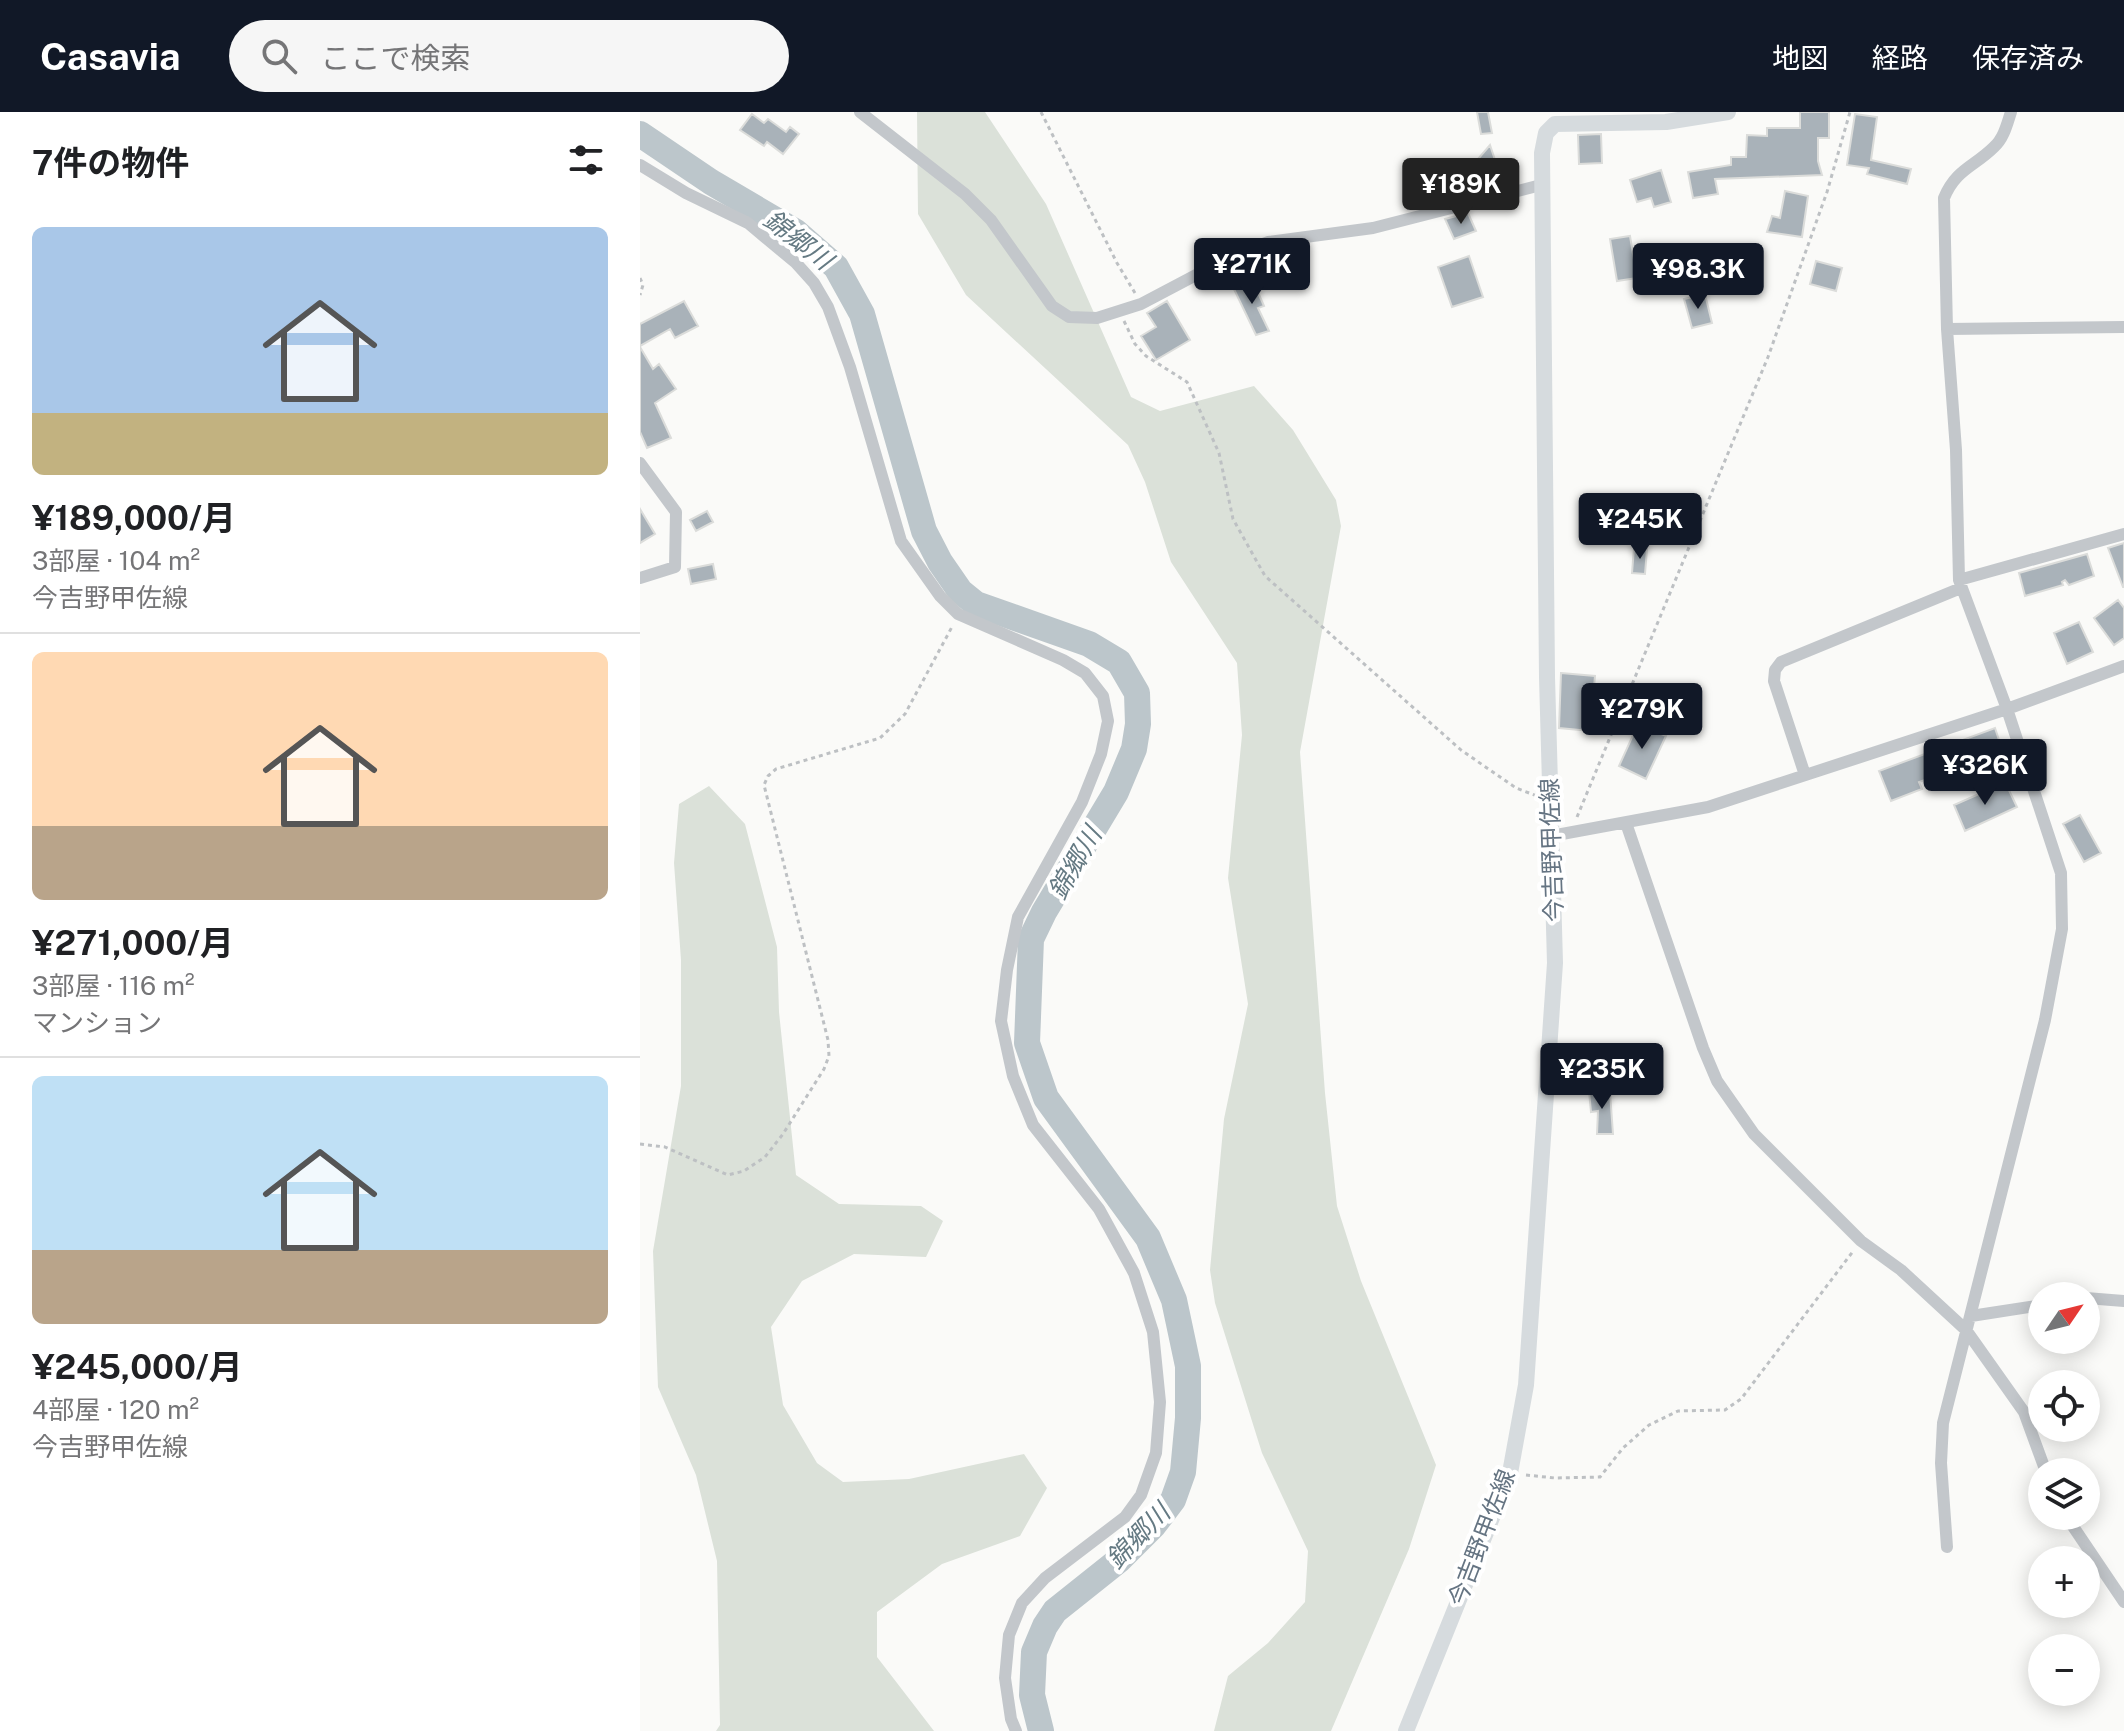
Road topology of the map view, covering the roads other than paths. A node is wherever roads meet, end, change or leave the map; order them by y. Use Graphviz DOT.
graph roads {
  1 [pos="860,112"];
  2 [pos="1728,112"];
  3 [pos="2011,112"];
  4 [pos="1555,118"];
  5 [pos="640,165"];
  6 [pos="1541,185"];
  7 [pos="2124,327"];
  8 [pos="1947,329"];
  9 [pos="640,463"];
  10 [pos="2124,534"];
  11 [pos="640,578"];
  12 [pos="1960,584"];
  13 [pos="2124,666"];
  14 [pos="2007,709"];
  15 [pos="1805,775"];
  16 [pos="1626,823"];
  17 [pos="1551,836"];
  18 [pos="2100,1299"];
  19 [pos="2124,1301"];
  20 [pos="2028,1307"];
  21 [pos="1971,1316"];
  22 [pos="1966,1330"];
  23 [pos="2041,1458"];
  24 [pos="2075,1530"];
  25 [pos="1947,1547"];
  26 [pos="2124,1602"];
  27 [pos="1410,1726"];
  28 [pos="1016,1731"];
  1 -- 6 [label="street"];
  2 -- 4 [label="main road, 今吉野甲佐線"];
  3 -- 8 [label="street"];
  4 -- 6 [label="main road, 今吉野甲佐線"];
  5 -- 28 [label="street"];
  6 -- 17 [label="main road, 今吉野甲佐線"];
  7 -- 8 [label="street"];
  8 -- 12 [label="street"];
  9 -- 11 [label="street"];
  10 -- 12 [label="street"];
  12 -- 14 [label="street"];
  12 -- 15 [label="street"];
  13 -- 14 [label="street"];
  14 -- 15 [label="street"];
  14 -- 21 [label="street"];
  15 -- 16 [label="street"];
  16 -- 17 [label="street"];
  16 -- 22 [label="street"];
  17 -- 27 [label="main road, 今吉野甲佐線"];
  18 -- 19 [label="street"];
  20 -- 21 [label="street"];
  21 -- 22 [label="street"];
  22 -- 23 [label="street"];
  22 -- 25 [label="street"];
  24 -- 26 [label="street"];
}
